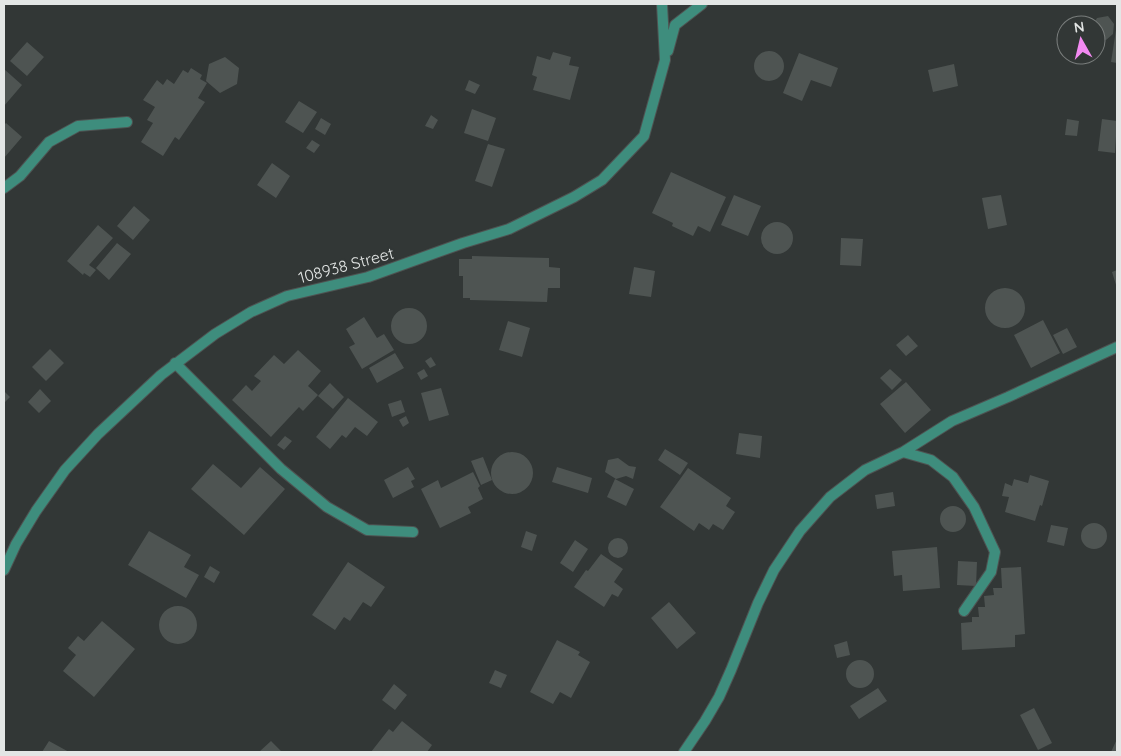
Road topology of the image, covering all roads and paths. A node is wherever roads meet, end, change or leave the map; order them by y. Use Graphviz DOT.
graph roads {
  1 [pos="662,4"];
  2 [pos="702,4"];
  3 [pos="665,60"];
  4 [pos="127,122"];
  5 [pos="4,188"];
  6 [pos="1117,347"];
  7 [pos="176,363"];
  8 [pos="903,452"];
  9 [pos="412,532"];
  10 [pos="4,570"];
  11 [pos="964,611"];
  12 [pos="684,752"];
  1 -- 3 [label="street, 108938 Street"];
  2 -- 3 [label="street"];
  3 -- 7 [label="street, 108938 Street"];
  4 -- 5 [label="street"];
  6 -- 8 [label="street"];
  7 -- 9 [label="street"];
  7 -- 10 [label="street, 108938 Street"];
  8 -- 11 [label="street"];
  8 -- 12 [label="street"];
}
